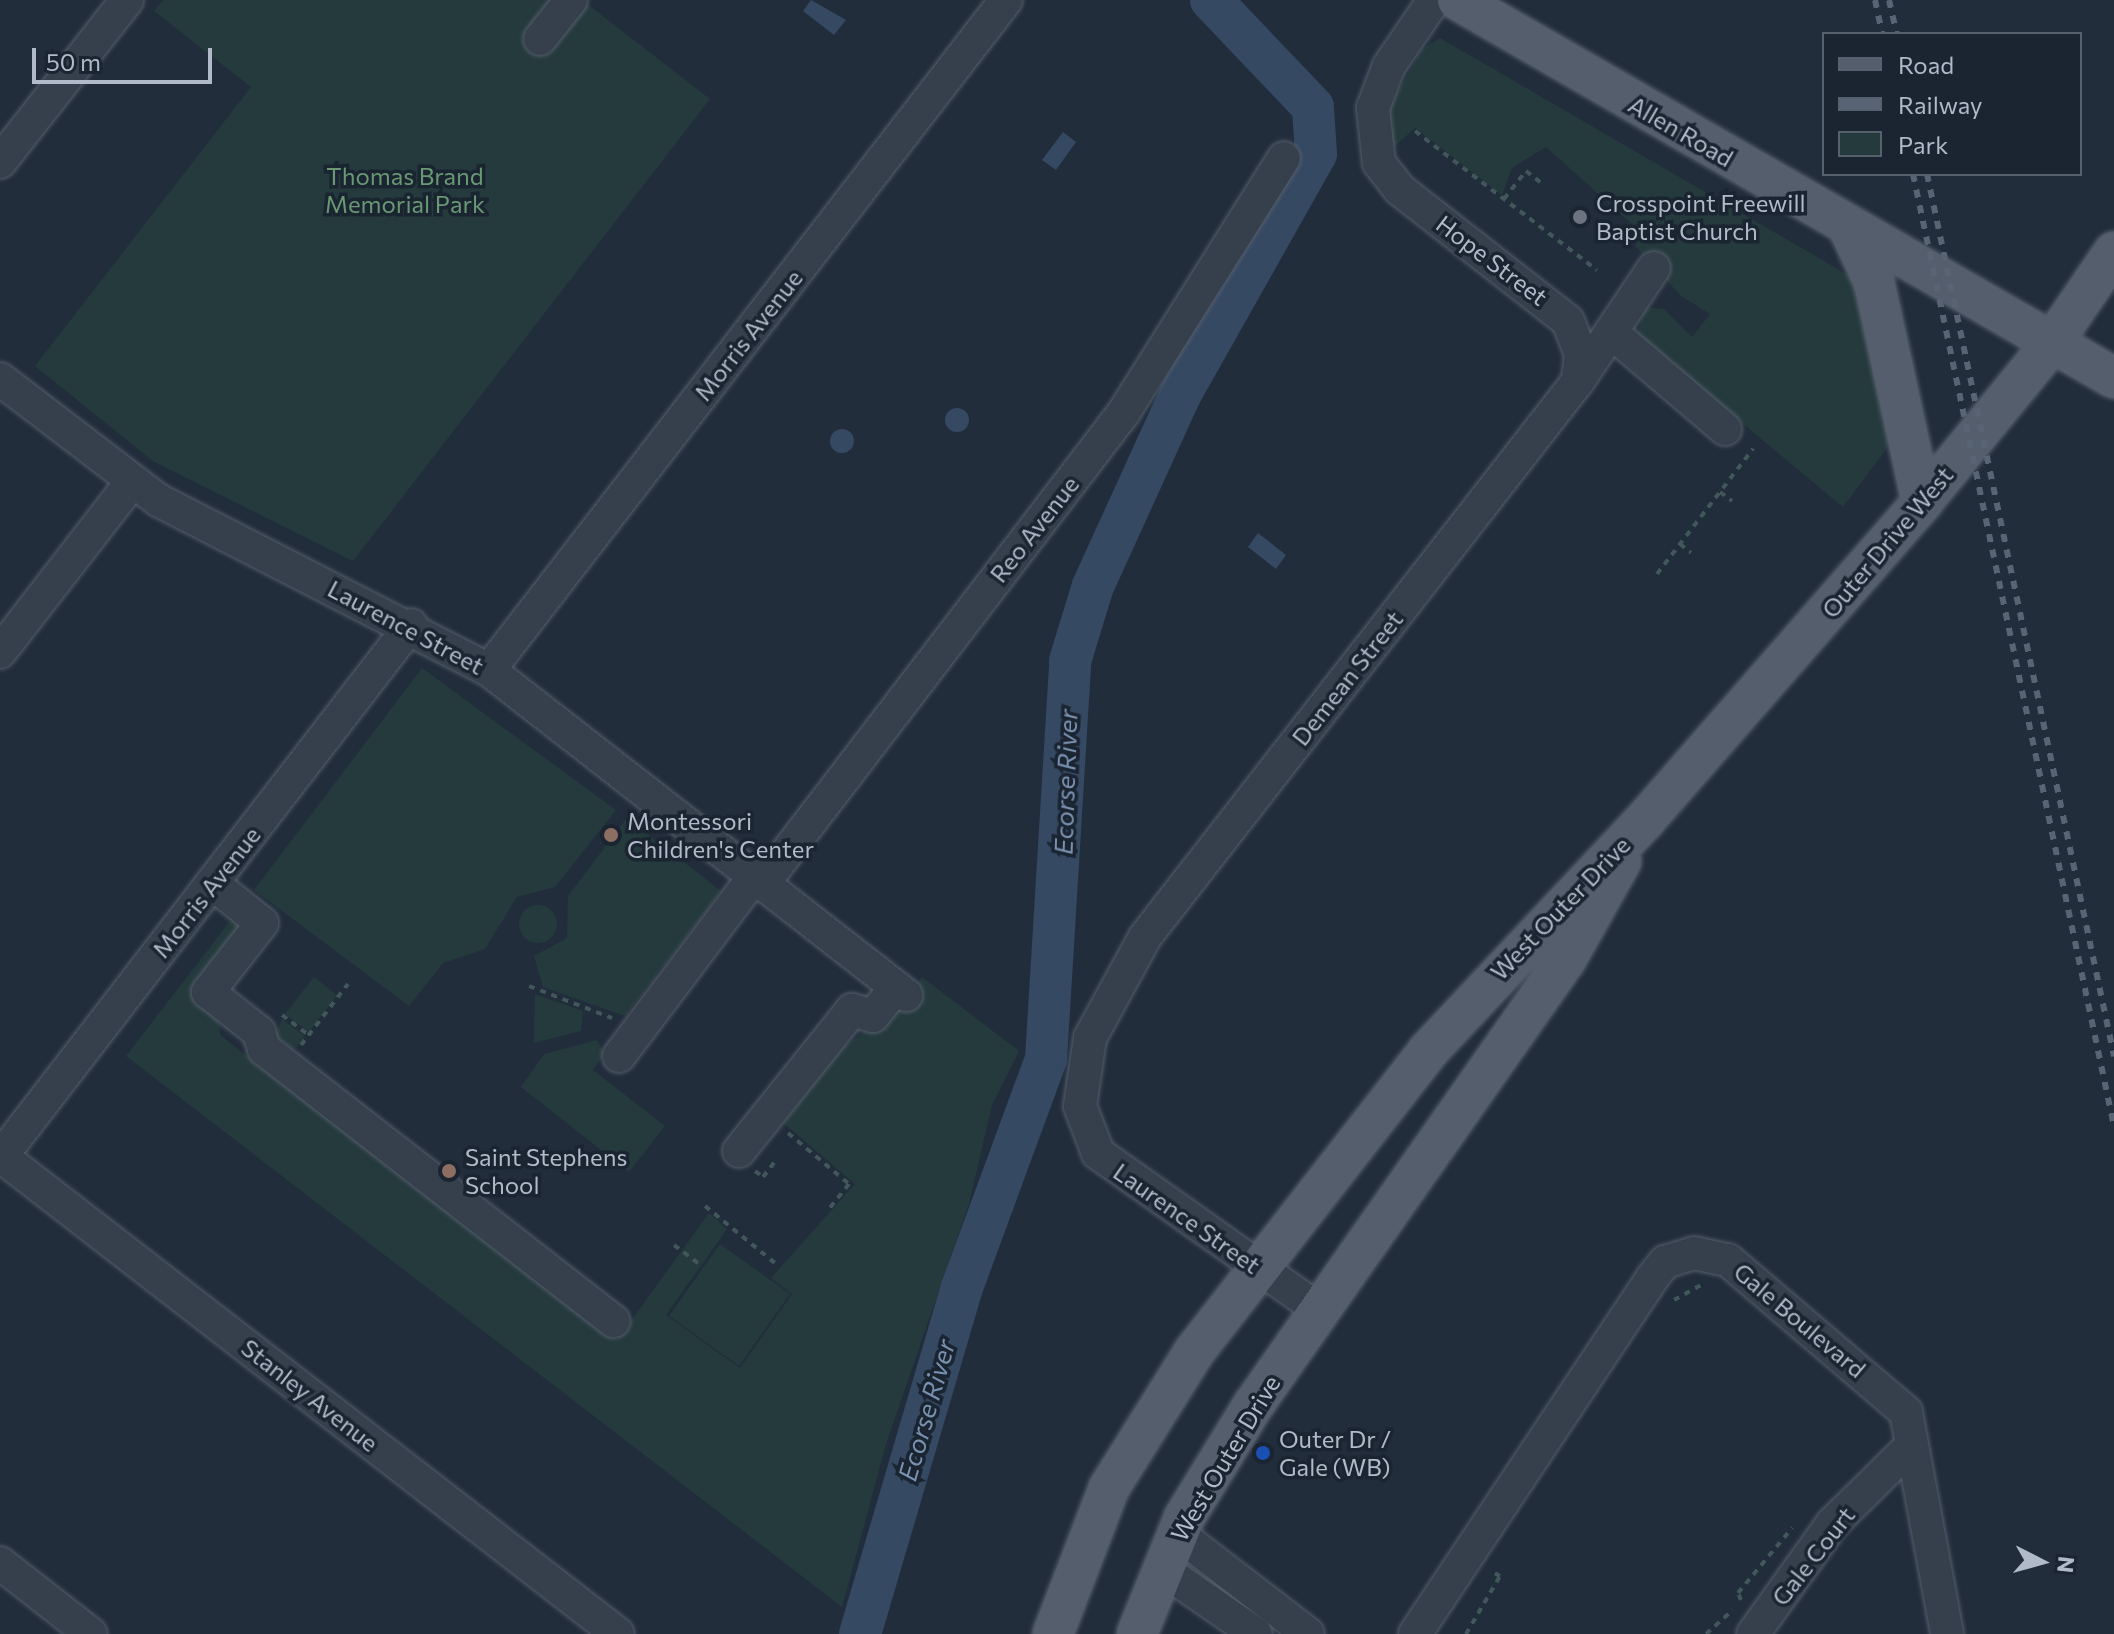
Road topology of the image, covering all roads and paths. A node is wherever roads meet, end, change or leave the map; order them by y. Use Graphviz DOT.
graph roads {
  1 [pos="127,0"];
  2 [pos="571,0"];
  3 [pos="1006,0"];
  4 [pos="1434,0"];
  5 [pos="1481,6"];
  6 [pos="540,39"];
  7 [pos="1415,131"];
  8 [pos="1284,158"];
  9 [pos="0,162"];
  10 [pos="1540,182"];
  11 [pos="1504,199"];
  12 [pos="1848,226"];
  13 [pos="2114,252"];
  14 [pos="1654,268"];
  15 [pos="1597,270"];
  16 [pos="1611,332"];
  17 [pos="2052,343"];
  18 [pos="2114,378"];
  19 [pos="0,379"];
  20 [pos="1578,381"];
  21 [pos="1725,429"];
  22 [pos="1753,449"];
  23 [pos="131,483"];
  24 [pos="1720,492"];
  25 [pos="1732,501"];
  26 [pos="1922,502"];
  27 [pos="1680,544"];
  28 [pos="1691,553"];
  29 [pos="1657,574"];
  30 [pos="411,625"];
  31 [pos="0,652"];
  32 [pos="489,670"];
  33 [pos="1645,820"];
  34 [pos="758,881"];
  35 [pos="212,883"];
  36 [pos="348,984"];
  37 [pos="529,986"];
  38 [pos="275,1010"];
  39 [pos="626,1024"];
  40 [pos="309,1035"];
  41 [pos="619,1056"];
  42 [pos="285,1066"];
  43 [pos="1080,1106"];
  44 [pos="767,1116"];
  45 [pos="739,1151"];
  46 [pos="1,1157"];
  47 [pos="705,1206"];
  48 [pos="828,1210"];
  49 [pos="674,1245"];
  50 [pos="775,1263"];
  51 [pos="703,1267"];
  52 [pos="1259,1269"];
  53 [pos="1717,1284"];
  54 [pos="1318,1309"];
  55 [pos="1666,1310"];
  56 [pos="614,1321"];
  57 [pos="1911,1446"];
  58 [pos="1795,1525"];
  59 [pos="1177,1533"];
  60 [pos="0,1563"];
  61 [pos="1480,1565"];
  62 [pos="1162,1569"];
  63 [pos="1470,1633"];
  64 [pos="91,1634"];
  65 [pos="618,1634"];
  66 [pos="1053,1634"];
  67 [pos="1137,1634"];
  68 [pos="1256,1634"];
  69 [pos="1308,1634"];
  70 [pos="1415,1634"];
  71 [pos="1706,1634"];
  72 [pos="1753,1634"];
  73 [pos="1947,1634"];
  1 -- 9 [label="street"];
  2 -- 6 [label="street"];
  3 -- 32 [label="street, Morris Avenue"];
  4 -- 20 [label="street, Hope Street"];
  5 -- 12 [label="main road, Allen Road"];
  7 -- 11 [label="path"];
  8 -- 34 [label="street, Reo Avenue"];
  10 -- 11 [label="path"];
  11 -- 15 [label="path"];
  12 -- 17 [label="main road, Allen Road"];
  12 -- 26 [label="main road"];
  13 -- 17 [label="main road, Outer Drive West"];
  14 -- 16 [label="street, Demean Street"];
  16 -- 20 [label="street, Demean Street"];
  16 -- 21 [label="street"];
  17 -- 18 [label="main road, Allen Road"];
  17 -- 26 [label="main road, Outer Drive West"];
  19 -- 23 [label="street, Laurence Street"];
  20 -- 43 [label="street, Demean Street"];
  22 -- 24 [label="path"];
  23 -- 30 [label="street, Laurence Street"];
  23 -- 31 [label="street"];
  24 -- 25 [label="path"];
  24 -- 27 [label="path"];
  26 -- 33 [label="main road, Outer Drive West"];
  27 -- 28 [label="path"];
  27 -- 29 [label="path"];
  30 -- 32 [label="street, Laurence Street"];
  30 -- 35 [label="street, Morris Avenue"];
  32 -- 34 [label="street, Laurence Street"];
  33 -- 52 [label="main road, West Outer Drive"];
  33 -- 54 [label="main road, West Outer Drive"];
  34 -- 41 [label="street, Reo Avenue"];
  34 -- 44 [label="street, Laurence Street"];
  35 -- 42 [label="street"];
  35 -- 46 [label="street, Morris Avenue"];
  36 -- 40 [label="path"];
  37 -- 39 [label="path"];
  38 -- 40 [label="path"];
  40 -- 42 [label="path"];
  42 -- 56 [label="street"];
  43 -- 52 [label="street, Laurence Street"];
  44 -- 45 [label="street"];
  44 -- 48 [label="path"];
  46 -- 65 [label="street, Stanley Avenue"];
  47 -- 50 [label="path"];
  49 -- 51 [label="path"];
  52 -- 54 [label="street, Laurence Street"];
  52 -- 66 [label="main road, West Outer Drive"];
  53 -- 55 [label="path"];
  54 -- 59 [label="main road, West Outer Drive"];
  57 -- 70 [label="street, Gale Boulevard"];
  57 -- 72 [label="street, Gale Court"];
  57 -- 73 [label="street, Gale Boulevard"];
  58 -- 71 [label="path"];
  59 -- 62 [label="main road, West Outer Drive"];
  59 -- 69 [label="street"];
  60 -- 64 [label="street"];
  61 -- 63 [label="path"];
  62 -- 67 [label="main road, West Outer Drive"];
  62 -- 68 [label="street"];
}
